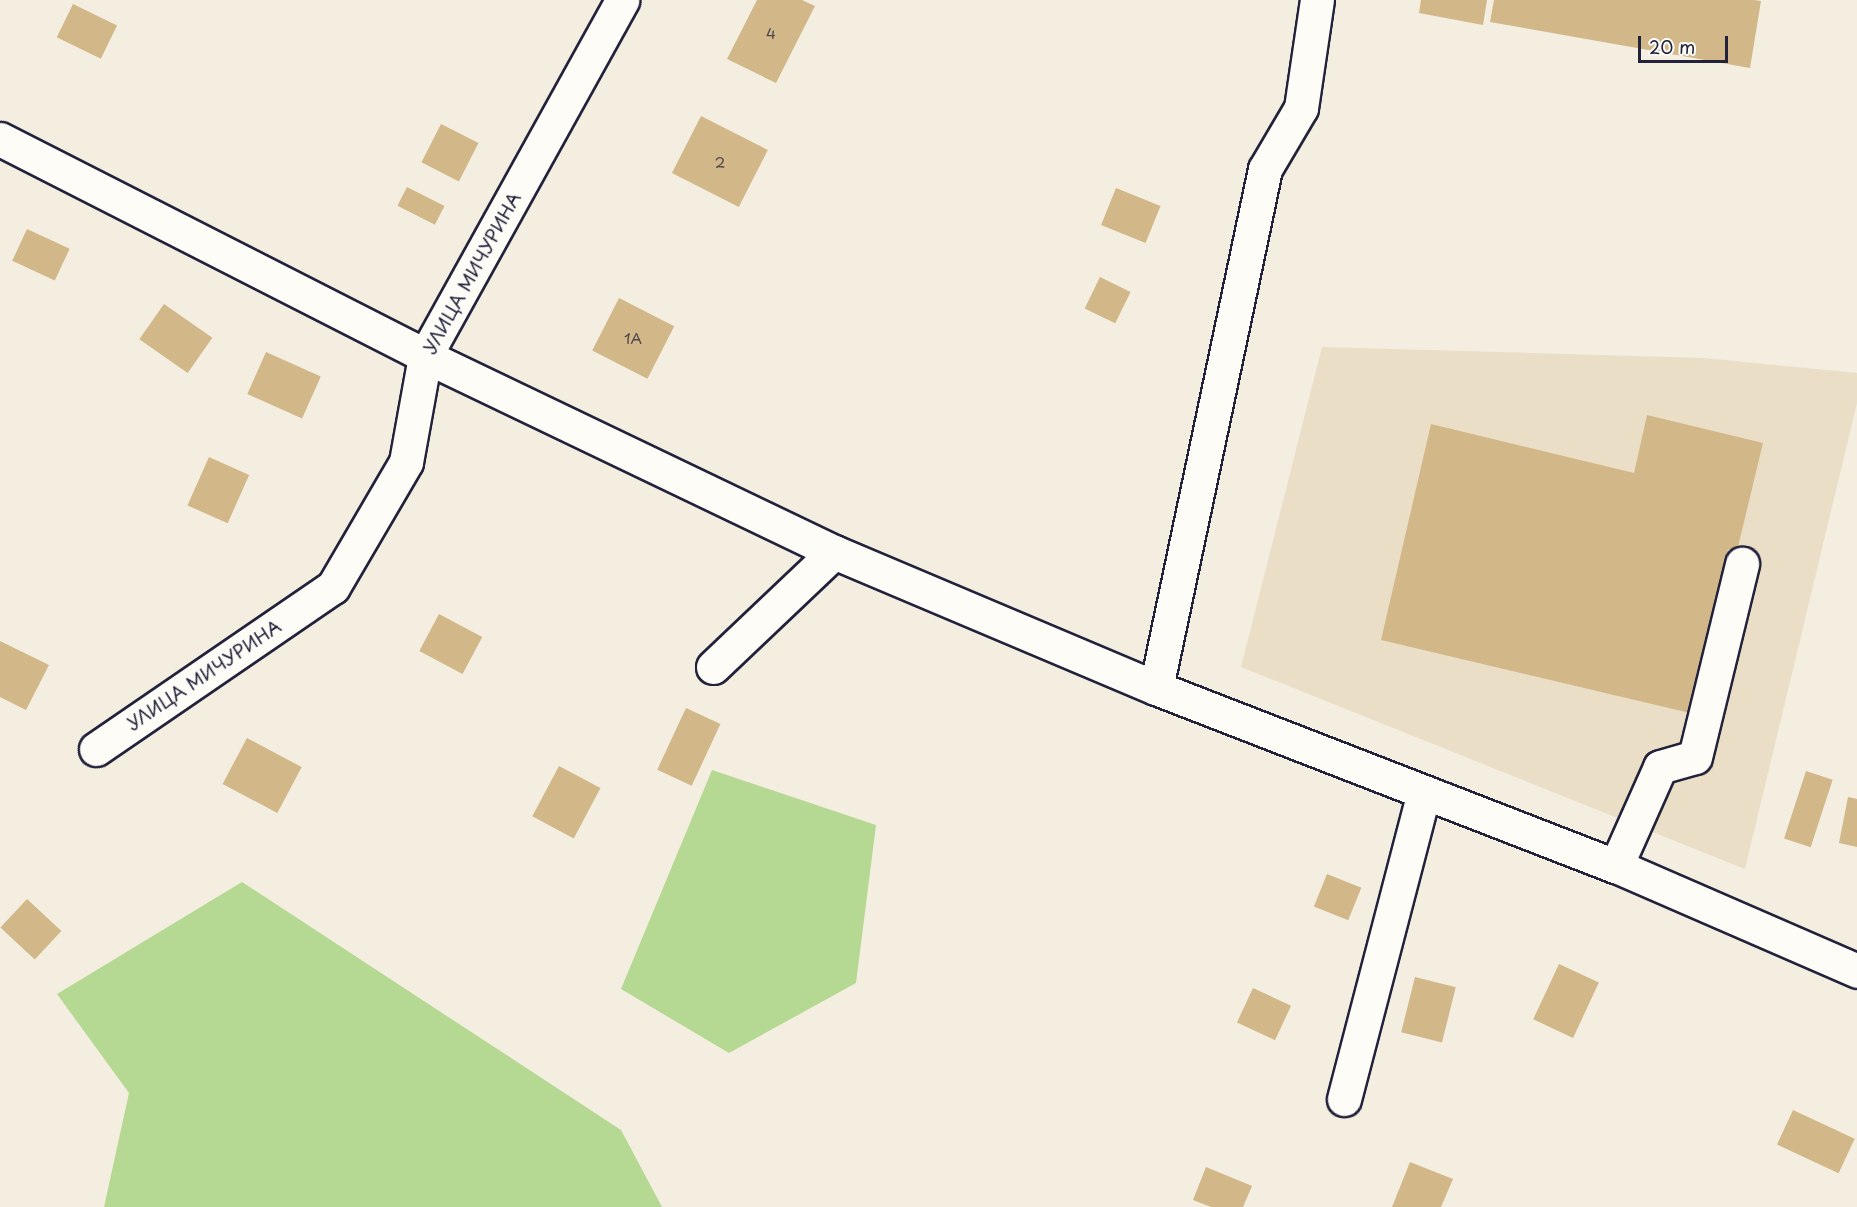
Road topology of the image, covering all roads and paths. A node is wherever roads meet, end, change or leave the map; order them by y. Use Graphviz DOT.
graph roads {
  1 [pos="622,0"];
  2 [pos="1317,0"];
  3 [pos="0,139"];
  4 [pos="425,356"];
  5 [pos="834,552"];
  6 [pos="1742,564"];
  7 [pos="713,667"];
  8 [pos="1156,688"];
  9 [pos="96,749"];
  10 [pos="1424,792"];
  11 [pos="1616,866"];
  12 [pos="1857,971"];
  13 [pos="1344,1099"];
  1 -- 4 [label="street, УЛИЦА МИЧУРИНА"];
  2 -- 8 [label="street"];
  3 -- 4 [label="street"];
  4 -- 5 [label="street"];
  4 -- 9 [label="street, УЛИЦА МИЧУРИНА"];
  5 -- 7 [label="street"];
  5 -- 8 [label="street"];
  6 -- 11 [label="street"];
  8 -- 10 [label="street"];
  10 -- 11 [label="street"];
  10 -- 13 [label="street"];
  11 -- 12 [label="street"];
}
